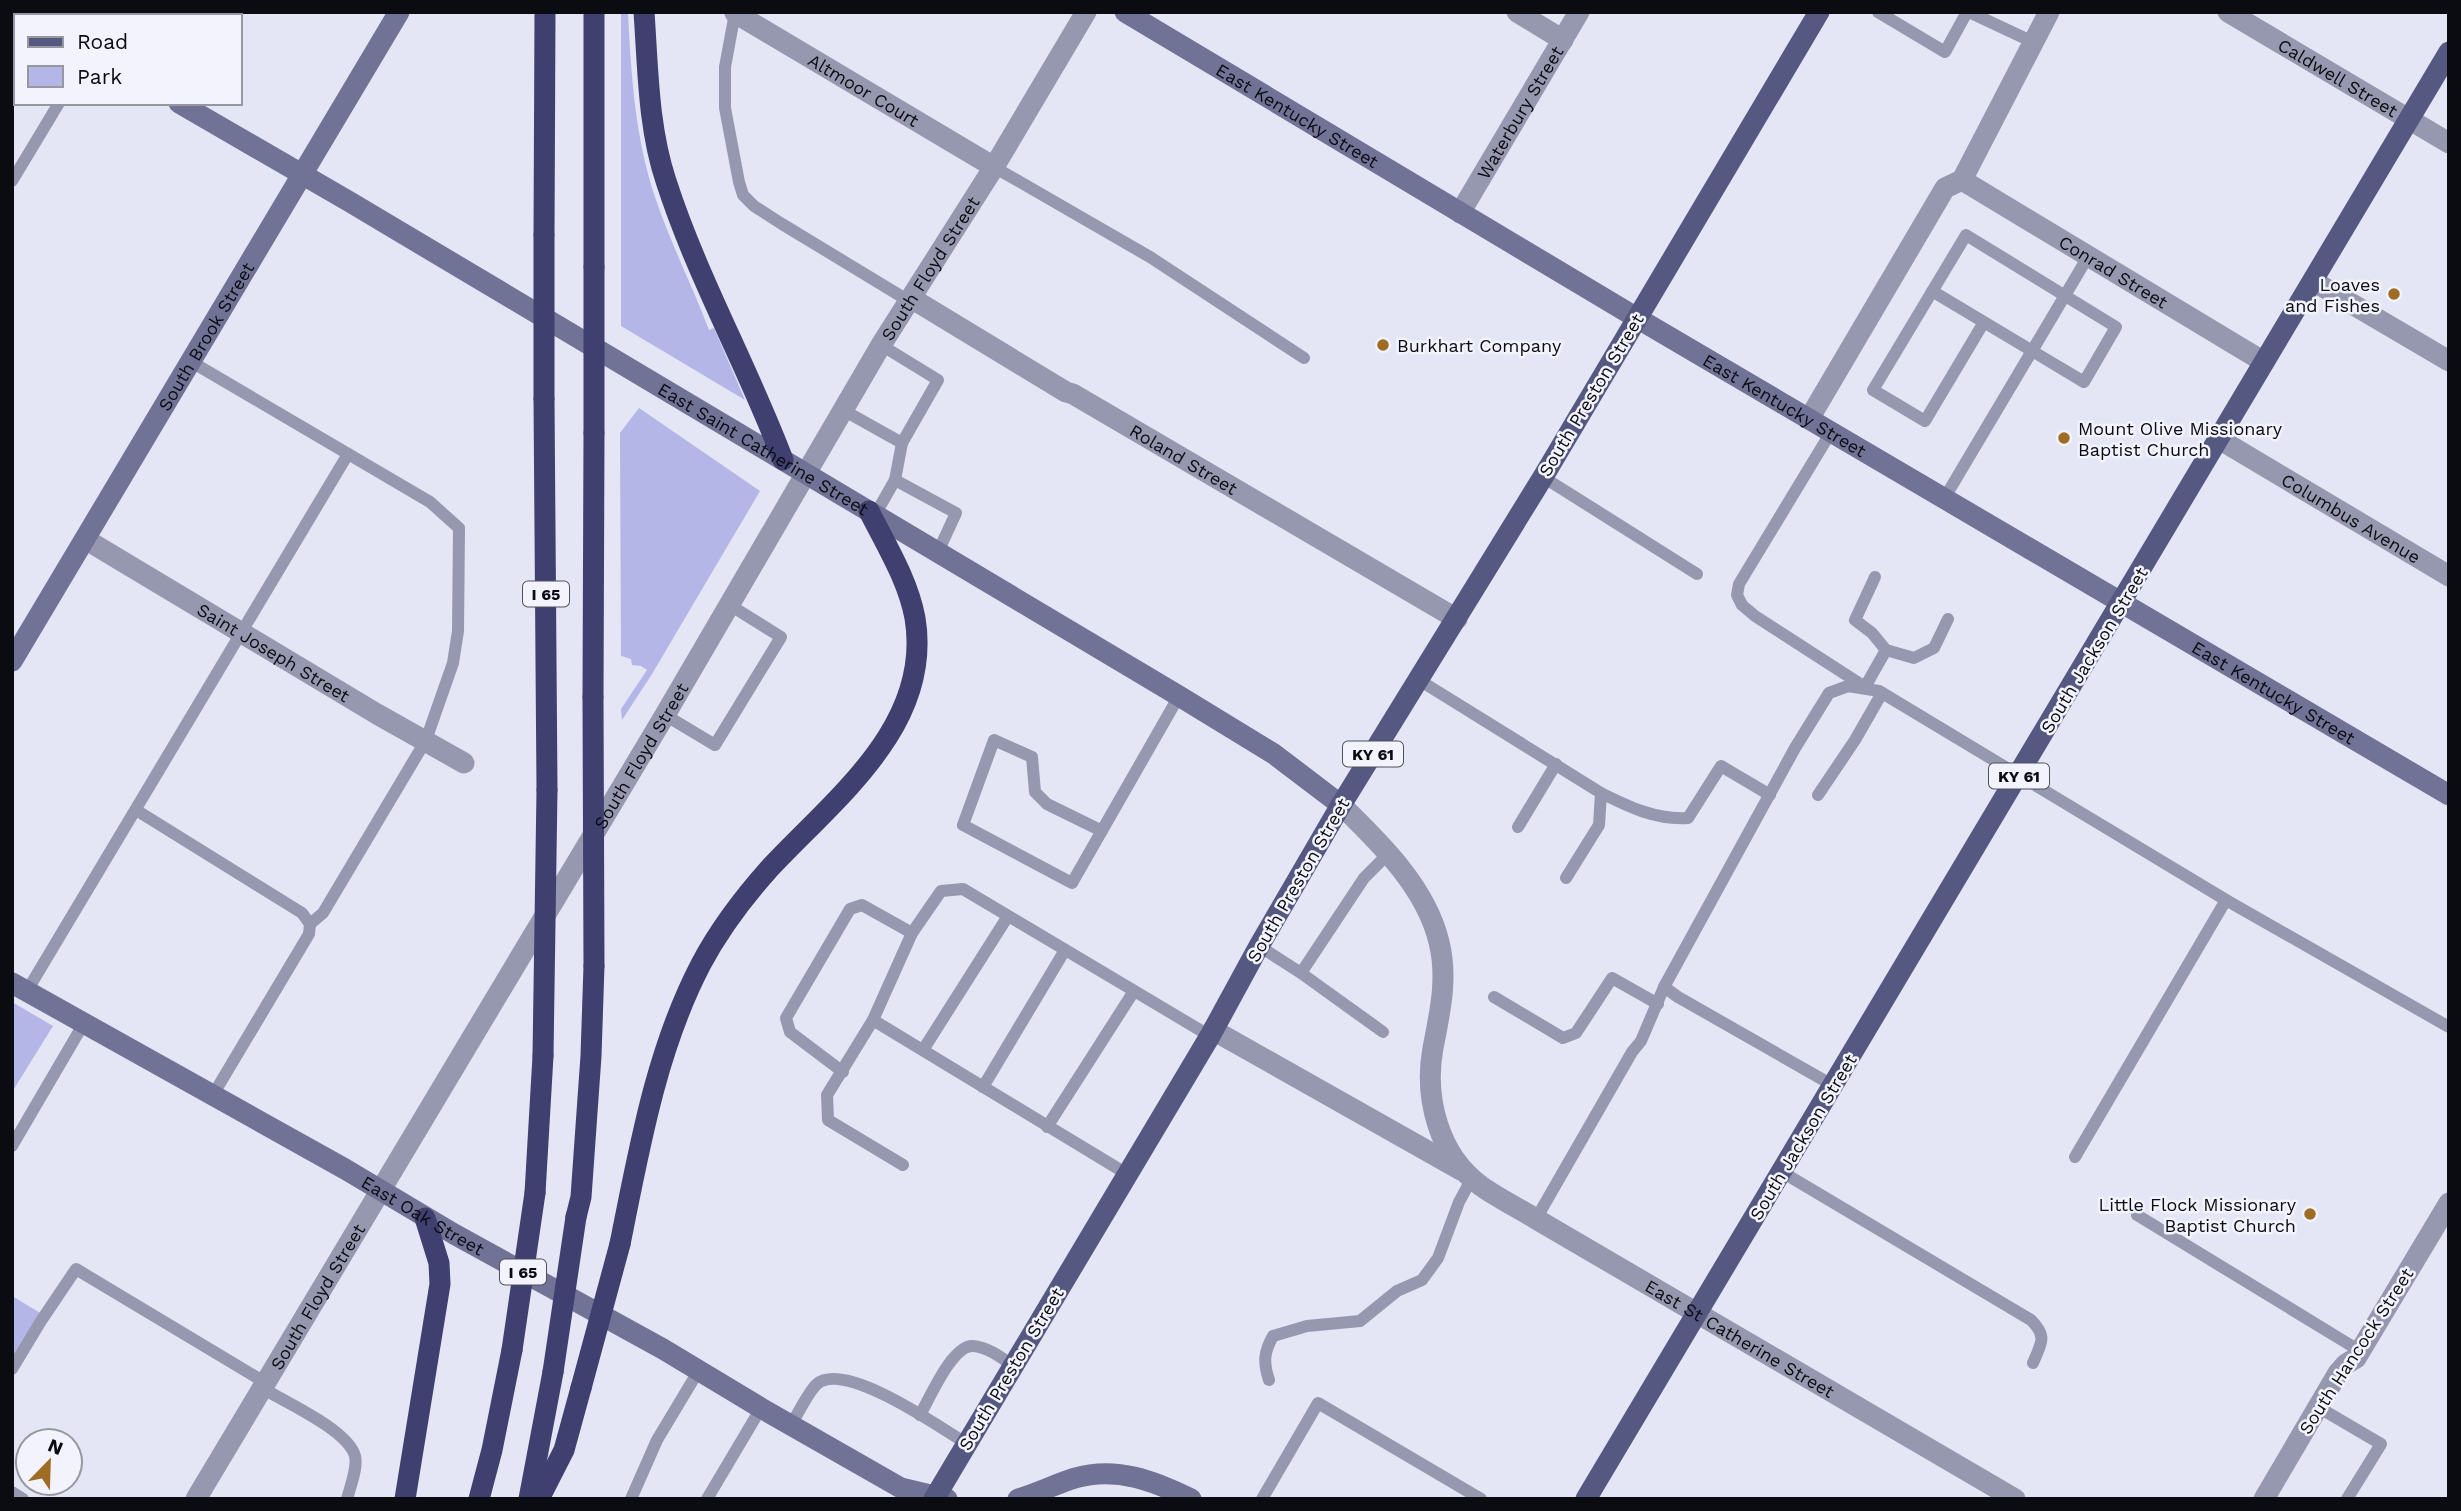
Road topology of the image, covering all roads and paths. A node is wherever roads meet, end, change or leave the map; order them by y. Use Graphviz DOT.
graph roads {
  1 [pos="399,12"];
  2 [pos="545,12"];
  3 [pos="594,12"];
  4 [pos="645,12"];
  5 [pos="1086,12"];
  6 [pos="1125,12"];
  7 [pos="1517,12"];
  8 [pos="1579,12"];
  9 [pos="1819,12"];
  10 [pos="1878,12"];
  11 [pos="1968,12"];
  12 [pos="2049,12"];
  13 [pos="735,13"];
  14 [pos="2240,15"];
  15 [pos="1563,40"];
  16 [pos="2033,43"];
  17 [pos="2449,52"];
  18 [pos="58,105"];
  19 [pos="183,105"];
  20 [pos="2409,119"];
  21 [pos="2449,143"];
  22 [pos="994,167"];
  23 [pos="302,173"];
  24 [pos="1962,180"];
  25 [pos="12,181"];
  26 [pos="1460,213"];
  27 [pos="2089,255"];
  28 [pos="2313,281"];
  29 [pos="1932,291"];
  30 [pos="2065,296"];
  31 [pos="910,299"];
  32 [pos="1637,318"];
  33 [pos="1984,323"];
  34 [pos="881,345"];
  35 [pos="2032,352"];
  36 [pos="1304,358"];
  37 [pos="190,361"];
  38 [pos="2449,361"];
  39 [pos="2264,362"];
  40 [pos="842,410"];
  41 [pos="1809,419"];
  42 [pos="1831,432"];
  43 [pos="2219,439"];
  44 [pos="902,443"];
  45 [pos="348,454"];
  46 [pos="783,460"];
  47 [pos="805,473"];
  48 [pos="1543,477"];
  49 [pos="895,481"];
  50 [pos="1944,499"];
  51 [pos="872,513"];
  52 [pos="85,539"];
  53 [pos="939,552"];
  54 [pos="1697,574"];
  55 [pos="2449,576"];
  56 [pos="1875,577"];
  57 [pos="2121,603"];
  58 [pos="728,604"];
  59 [pos="1457,619"];
  60 [pos="1948,619"];
  61 [pos="242,633"];
  62 [pos="1886,650"];
  63 [pos="12,661"];
  64 [pos="1419,680"];
  65 [pos="1865,687"];
  66 [pos="1882,693"];
  67 [pos="1179,696"];
  68 [pos="665,715"];
  69 [pos="426,740"];
  70 [pos="464,763"];
  71 [pos="1556,764"];
  72 [pos="2019,775"];
  73 [pos="1601,793"];
  74 [pos="1770,795"];
  75 [pos="1818,795"];
  76 [pos="2449,795"];
  77 [pos="1341,805"];
  78 [pos="136,810"];
  79 [pos="1518,827"];
  80 [pos="1102,831"];
  81 [pos="1387,855"];
  82 [pos="1566,878"];
  83 [pos="2226,900"];
  84 [pos="1008,916"];
  85 [pos="310,924"];
  86 [pos="912,933"];
  87 [pos="1259,946"];
  88 [pos="1065,950"];
  89 [pos="1301,973"];
  90 [pos="20,987"];
  91 [pos="1664,987"];
  92 [pos="1134,991"];
  93 [pos="1494,997"];
  94 [pos="1658,1004"];
  95 [pos="873,1020"];
  96 [pos="84,1023"];
  97 [pos="2449,1027"];
  98 [pos="1384,1032"];
  99 [pos="1212,1033"];
  100 [pos="923,1050"];
  101 [pos="843,1072"];
  102 [pos="1834,1086"];
  103 [pos="983,1087"];
  104 [pos="213,1095"];
  105 [pos="1047,1126"];
  106 [pos="12,1146"];
  107 [pos="2075,1157"];
  108 [pos="903,1166"];
  109 [pos="1782,1172"];
  110 [pos="1127,1174"];
  111 [pos="1469,1175"];
  112 [pos="380,1192"];
  113 [pos="2449,1202"];
  114 [pos="2137,1214"];
  115 [pos="425,1218"];
  116 [pos="1536,1219"];
  117 [pos="1697,1312"];
  118 [pos="2360,1352"];
  119 [pos="2033,1363"];
  120 [pos="1013,1366"];
  121 [pos="12,1369"];
  122 [pos="699,1370"];
  123 [pos="1269,1380"];
  124 [pos="264,1385"];
  125 [pos="2318,1407"];
  126 [pos="761,1408"];
  127 [pos="920,1415"];
  128 [pos="791,1425"];
  129 [pos="967,1444"];
  130 [pos="12,1492"];
  131 [pos="939,1498"];
  132 [pos="23,1499"];
  133 [pos="196,1499"];
  134 [pos="347,1499"];
  135 [pos="405,1499"];
  136 [pos="479,1499"];
  137 [pos="529,1499"];
  138 [pos="538,1499"];
  139 [pos="631,1499"];
  140 [pos="707,1499"];
  141 [pos="1018,1499"];
  142 [pos="1191,1499"];
  143 [pos="1262,1499"];
  144 [pos="1481,1499"];
  145 [pos="1586,1499"];
  146 [pos="2015,1499"];
  147 [pos="2264,1499"];
  148 [pos="2347,1499"];
  1 -- 23 [label="main road, South Brook Street"];
  2 -- 136 [label="highway, I 65, bridge"];
  3 -- 137 [label="highway, I 65, bridge"];
  4 -- 46 [label="highway"];
  5 -- 22 [label="street, South Floyd Street"];
  6 -- 26 [label="main road, East Kentucky Street"];
  7 -- 15 [label="street"];
  8 -- 15 [label="street, Waterbury Street"];
  9 -- 32 [label="main road, South Preston Street / KY 61"];
  10 -- 11 [label="lane"];
  11 -- 16 [label="lane"];
  12 -- 16 [label="street"];
  13 -- 22 [label="street, Altmoor Court"];
  13 -- 31 [label="lane"];
  14 -- 20 [label="street, Caldwell Street"];
  15 -- 26 [label="street, Waterbury Street"];
  16 -- 24 [label="street"];
  17 -- 20 [label="main road, South Jackson Street / KY 61"];
  18 -- 25 [label="lane"];
  19 -- 23 [label="main road, East Saint Catherine Street"];
  20 -- 21 [label="street, Caldwell Street"];
  20 -- 28 [label="main road, South Jackson Street / KY 61"];
  22 -- 31 [label="street, South Floyd Street"];
  22 -- 36 [label="lane"];
  23 -- 37 [label="main road, South Brook Street"];
  23 -- 46 [label="main road, East Saint Catherine Street"];
  24 -- 27 [label="street, Conrad Street"];
  24 -- 41 [label="street"];
  26 -- 32 [label="main road, East Kentucky Street"];
  27 -- 30 [label="lane"];
  27 -- 39 [label="street, Conrad Street"];
  28 -- 38 [label="street"];
  28 -- 39 [label="main road, South Jackson Street / KY 61"];
  29 -- 30 [label="lane"];
  29 -- 33 [label="lane"];
  29 -- 33 [label="lane"];
  30 -- 35 [label="lane"];
  30 -- 35 [label="lane"];
  31 -- 34 [label="street, South Floyd Street"];
  31 -- 59 [label="street, Roland Street"];
  32 -- 41 [label="main road, East Kentucky Street"];
  32 -- 48 [label="main road, South Preston Street / KY 61"];
  33 -- 35 [label="lane"];
  34 -- 40 [label="street, South Floyd Street"];
  34 -- 44 [label="lane"];
  35 -- 50 [label="lane"];
  37 -- 45 [label="lane"];
  37 -- 52 [label="main road, South Brook Street"];
  39 -- 43 [label="main road, South Jackson Street / KY 61"];
  40 -- 44 [label="lane"];
  40 -- 47 [label="street, South Floyd Street"];
  41 -- 42 [label="main road, East Kentucky Street"];
  42 -- 50 [label="main road, East Kentucky Street"];
  42 -- 65 [label="lane"];
  43 -- 55 [label="street, Columbus Avenue"];
  43 -- 57 [label="main road, South Jackson Street / KY 61"];
  44 -- 49 [label="lane"];
  45 -- 61 [label="lane"];
  45 -- 69 [label="lane"];
  46 -- 47 [label="main road, East Saint Catherine Street"];
  47 -- 51 [label="main road, East Saint Catherine Street"];
  47 -- 58 [label="street, South Floyd Street"];
  48 -- 54 [label="lane"];
  48 -- 59 [label="main road, South Preston Street / KY 61"];
  49 -- 51 [label="lane"];
  49 -- 53 [label="lane"];
  50 -- 57 [label="main road, East Kentucky Street"];
  51 -- 53 [label="main road, East Saint Catherine Street"];
  51 -- 138 [label="highway, bridge"];
  52 -- 61 [label="street, Saint Joseph Street"];
  52 -- 63 [label="main road, South Brook Street"];
  53 -- 67 [label="main road, East Saint Catherine Street"];
  56 -- 62 [label="lane"];
  57 -- 72 [label="main road, South Jackson Street / KY 61"];
  57 -- 76 [label="main road, East Kentucky Street"];
  58 -- 68 [label="street, South Floyd Street"];
  58 -- 68 [label="lane"];
  59 -- 64 [label="main road, South Preston Street / KY 61"];
  60 -- 62 [label="lane"];
  61 -- 69 [label="street, Saint Joseph Street"];
  61 -- 78 [label="lane"];
  62 -- 65 [label="lane"];
  64 -- 71 [label="lane"];
  64 -- 77 [label="main road, South Preston Street / KY 61"];
  65 -- 66 [label="lane"];
  65 -- 74 [label="lane"];
  66 -- 72 [label="lane"];
  66 -- 75 [label="lane"];
  67 -- 77 [label="main road, East Saint Catherine Street"];
  67 -- 80 [label="lane"];
  68 -- 112 [label="street, South Floyd Street"];
  69 -- 70 [label="street, Saint Joseph Street"];
  69 -- 85 [label="lane"];
  71 -- 73 [label="lane"];
  71 -- 79 [label="lane"];
  72 -- 83 [label="lane"];
  72 -- 102 [label="main road, South Jackson Street / KY 61"];
  73 -- 74 [label="lane"];
  73 -- 82 [label="lane"];
  74 -- 91 [label="lane"];
  77 -- 81 [label="street, East St Catherine Street"];
  77 -- 87 [label="main road, South Preston Street / KY 61"];
  78 -- 85 [label="lane"];
  78 -- 90 [label="lane"];
  80 -- 80 [label="lane"];
  81 -- 89 [label="lane"];
  81 -- 111 [label="street, East St Catherine Street"];
  83 -- 97 [label="lane"];
  83 -- 107 [label="lane"];
  84 -- 86 [label="lane"];
  84 -- 88 [label="lane"];
  84 -- 100 [label="lane"];
  85 -- 104 [label="lane"];
  86 -- 95 [label="lane"];
  86 -- 101 [label="lane"];
  87 -- 89 [label="lane"];
  87 -- 99 [label="main road, South Preston Street / KY 61"];
  88 -- 92 [label="lane"];
  88 -- 103 [label="lane"];
  89 -- 98 [label="lane"];
  90 -- 96 [label="main road, East Oak Street"];
  91 -- 94 [label="lane"];
  91 -- 102 [label="lane"];
  92 -- 99 [label="lane"];
  92 -- 105 [label="lane"];
  93 -- 94 [label="lane"];
  94 -- 116 [label="lane"];
  95 -- 100 [label="lane"];
  95 -- 101 [label="lane"];
  96 -- 104 [label="main road, East Oak Street"];
  96 -- 106 [label="lane"];
  99 -- 110 [label="main road, South Preston Street / KY 61"];
  99 -- 111 [label="street, East St Catherine Street"];
  100 -- 103 [label="lane"];
  101 -- 108 [label="lane"];
  102 -- 109 [label="main road, South Jackson Street / KY 61"];
  103 -- 105 [label="lane"];
  104 -- 112 [label="main road, East Oak Street"];
  105 -- 110 [label="lane"];
  109 -- 117 [label="main road, South Jackson Street / KY 61"];
  109 -- 119 [label="lane"];
  110 -- 120 [label="main road, South Preston Street / KY 61"];
  111 -- 116 [label="street, East St Catherine Street"];
  111 -- 123 [label="lane"];
  112 -- 115 [label="main road, East Oak Street"];
  112 -- 124 [label="street, South Floyd Street"];
  113 -- 118 [label="street, South Hancock Street"];
  114 -- 118 [label="lane"];
  115 -- 122 [label="main road, East Oak Street"];
  115 -- 135 [label="highway"];
  116 -- 117 [label="street, East St Catherine Street"];
  117 -- 145 [label="main road, South Jackson Street / KY 61"];
  117 -- 146 [label="street, East St Catherine Street"];
  118 -- 125 [label="street, South Hancock Street"];
  120 -- 127 [label="lane"];
  120 -- 129 [label="main road, South Preston Street / KY 61"];
  121 -- 124 [label="lane"];
  122 -- 126 [label="main road, East Oak Street"];
  122 -- 139 [label="lane"];
  124 -- 133 [label="street, South Floyd Street"];
  124 -- 134 [label="lane"];
  125 -- 147 [label="street, South Hancock Street"];
  125 -- 148 [label="lane"];
  126 -- 128 [label="main road, East Oak Street"];
  126 -- 140 [label="lane"];
  127 -- 128 [label="lane"];
  127 -- 129 [label="lane"];
  128 -- 131 [label="main road, East Oak Street"];
  129 -- 131 [label="main road, South Preston Street / KY 61"];
  130 -- 132 [label="lane"];
  141 -- 142 [label="main road"];
  143 -- 144 [label="lane"];
}
